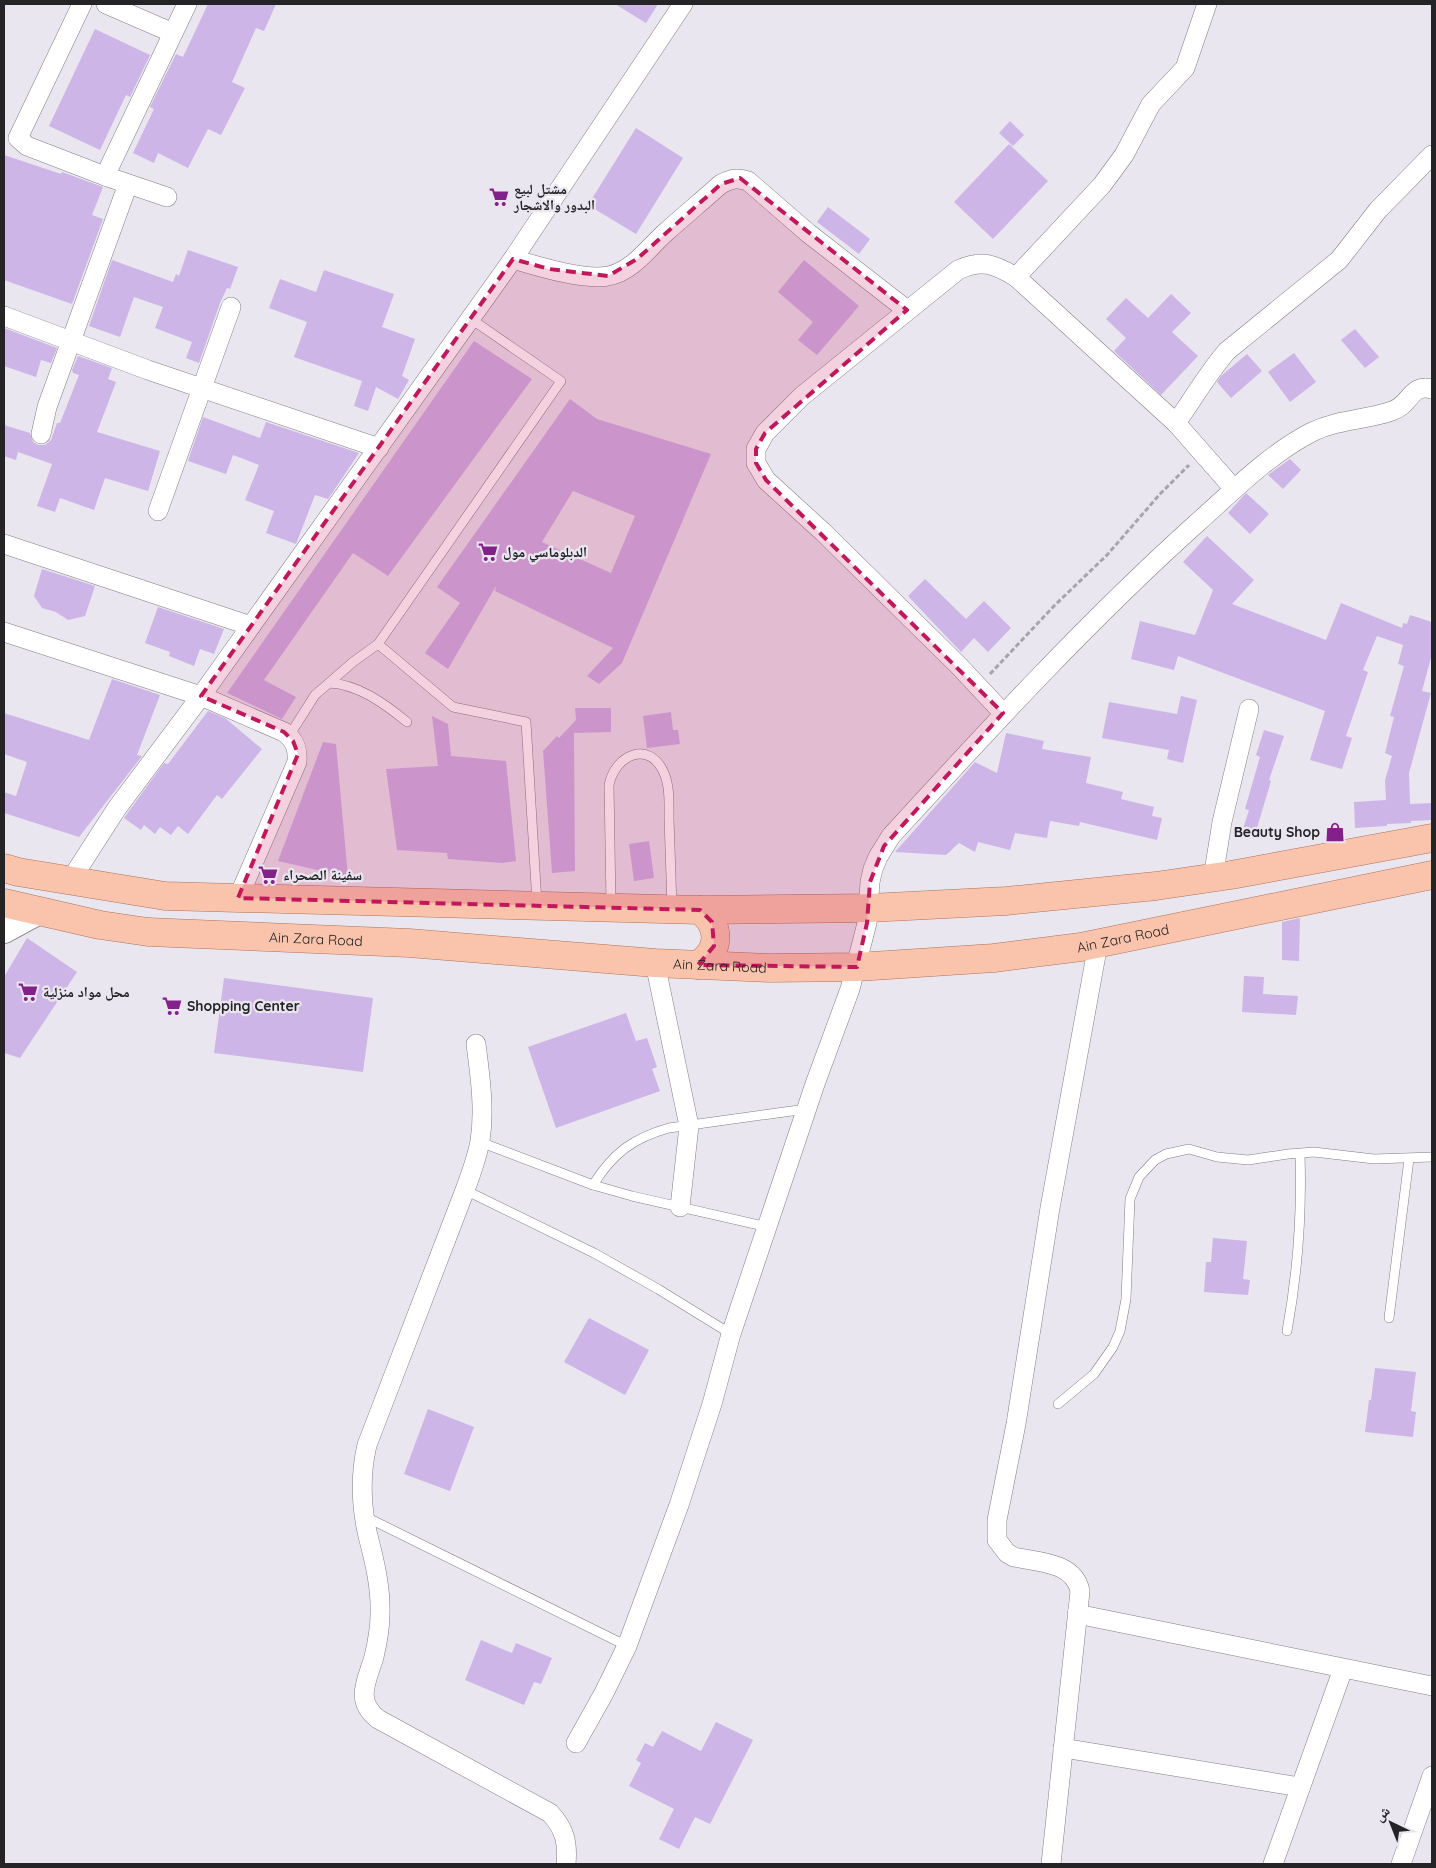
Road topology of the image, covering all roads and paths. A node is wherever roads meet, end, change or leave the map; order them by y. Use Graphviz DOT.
graph roads {
  1 [pos="82,4"];
  2 [pos="106,4"];
  3 [pos="186,4"];
  4 [pos="683,4"];
  5 [pos="1207,4"];
  6 [pos="173,33"];
  7 [pos="1432,155"];
  8 [pos="105,176"];
  9 [pos="128,184"];
  10 [pos="166,197"];
  11 [pos="513,259"];
  12 [pos="1016,277"];
  13 [pos="231,307"];
  14 [pos="907,310"];
  15 [pos="4,316"];
  16 [pos="471,319"];
  17 [pos="72,341"];
  18 [pos="201,388"];
  19 [pos="1432,390"];
  20 [pos="1176,423"];
  21 [pos="41,434"];
  22 [pos="379,448"];
  23 [pos="1202,452"];
  24 [pos="1234,489"];
  25 [pos="158,511"];
  26 [pos="4,544"];
  27 [pos="251,626"];
  28 [pos="4,632"];
  29 [pos="378,644"];
  30 [pos="329,683"];
  31 [pos="976,685"];
  32 [pos="201,696"];
  33 [pos="1249,709"];
  34 [pos="1003,713"];
  35 [pos="407,722"];
  36 [pos="289,736"];
  37 [pos="1432,838"];
  38 [pos="4,868"];
  39 [pos="1432,875"];
  40 [pos="1213,878"];
  41 [pos="70,881"];
  42 [pos="238,898"];
  43 [pos="4,903"];
  44 [pos="538,905"];
  45 [pos="611,907"];
  46 [pos="869,908"];
  47 [pos="672,909"];
  48 [pos="700,910"];
  49 [pos="39,911"];
  50 [pos="4,930"];
  51 [pos="1098,944"];
  52 [pos="655,963"];
  53 [pos="698,965"];
  54 [pos="856,967"];
  55 [pos="476,1044"];
  56 [pos="807,1109"];
  57 [pos="689,1126"];
  58 [pos="480,1142"];
  59 [pos="1300,1154"];
  60 [pos="1432,1157"];
  61 [pos="1409,1159"];
  62 [pos="593,1185"];
  63 [pos="465,1190"];
  64 [pos="680,1207"];
  65 [pos="768,1227"];
  66 [pos="1389,1318"];
  67 [pos="1288,1331"];
  68 [pos="731,1334"];
  69 [pos="1058,1404"];
  70 [pos="364,1516"];
  71 [pos="1077,1614"];
  72 [pos="627,1646"];
  73 [pos="1343,1669"];
  74 [pos="1432,1686"];
  75 [pos="576,1743"];
  76 [pos="1063,1748"];
  77 [pos="1432,1776"];
  78 [pos="1300,1787"];
  79 [pos="566,1864"];
  80 [pos="1051,1864"];
  81 [pos="1272,1864"];
  82 [pos="1401,1864"];
  1 -- 8 [label="street"];
  2 -- 6 [label="street"];
  3 -- 6 [label="street"];
  4 -- 11 [label="street"];
  5 -- 12 [label="street"];
  6 -- 8 [label="street"];
  7 -- 20 [label="street"];
  8 -- 9 [label="street"];
  9 -- 10 [label="street"];
  9 -- 17 [label="street"];
  11 -- 14 [label="street"];
  11 -- 16 [label="street"];
  12 -- 14 [label="street"];
  12 -- 20 [label="street"];
  13 -- 18 [label="street"];
  14 -- 31 [label="street"];
  15 -- 17 [label="street"];
  16 -- 22 [label="street"];
  16 -- 29 [label="lane"];
  17 -- 18 [label="street"];
  17 -- 21 [label="street"];
  18 -- 22 [label="street"];
  18 -- 25 [label="street"];
  19 -- 24 [label="street"];
  20 -- 23 [label="street"];
  22 -- 27 [label="street"];
  23 -- 24 [label="street"];
  23 -- 31 [label="path"];
  24 -- 34 [label="street"];
  26 -- 27 [label="street"];
  27 -- 32 [label="street"];
  28 -- 32 [label="street"];
  29 -- 30 [label="lane"];
  29 -- 44 [label="lane"];
  30 -- 35 [label="lane"];
  30 -- 36 [label="lane"];
  31 -- 34 [label="street"];
  32 -- 36 [label="street"];
  32 -- 41 [label="street"];
  33 -- 40 [label="street"];
  34 -- 46 [label="street"];
  36 -- 42 [label="street"];
  37 -- 40 [label="main road"];
  38 -- 41 [label="main road"];
  39 -- 51 [label="main road, Ain Zara Road"];
  40 -- 46 [label="main road"];
  41 -- 42 [label="main road"];
  42 -- 44 [label="main road"];
  43 -- 49 [label="main road, Ain Zara Road"];
  44 -- 45 [label="main road"];
  45 -- 47 [label="main road"];
  45 -- 47 [label="lane"];
  46 -- 48 [label="main road"];
  46 -- 54 [label="street"];
  47 -- 48 [label="main road"];
  48 -- 53 [label="main road"];
  49 -- 50 [label="main road"];
  49 -- 52 [label="main road, Ain Zara Road"];
  51 -- 54 [label="main road, Ain Zara Road"];
  51 -- 71 [label="street"];
  52 -- 53 [label="main road, Ain Zara Road"];
  52 -- 57 [label="street"];
  53 -- 54 [label="main road, Ain Zara Road"];
  54 -- 56 [label="street"];
  55 -- 58 [label="street"];
  56 -- 57 [label="lane"];
  56 -- 65 [label="street"];
  57 -- 62 [label="lane"];
  57 -- 64 [label="street"];
  58 -- 62 [label="lane"];
  58 -- 63 [label="street"];
  59 -- 61 [label="lane"];
  59 -- 67 [label="lane"];
  59 -- 69 [label="lane"];
  60 -- 61 [label="lane"];
  61 -- 66 [label="lane"];
  62 -- 64 [label="lane"];
  63 -- 68 [label="lane"];
  63 -- 70 [label="street"];
  64 -- 65 [label="lane"];
  65 -- 68 [label="street"];
  68 -- 72 [label="street"];
  70 -- 72 [label="lane"];
  70 -- 79 [label="street"];
  71 -- 73 [label="street"];
  71 -- 76 [label="street"];
  72 -- 75 [label="street"];
  73 -- 74 [label="street"];
  73 -- 78 [label="street"];
  76 -- 78 [label="street"];
  76 -- 80 [label="street"];
  77 -- 82 [label="street"];
  78 -- 81 [label="street"];
}
